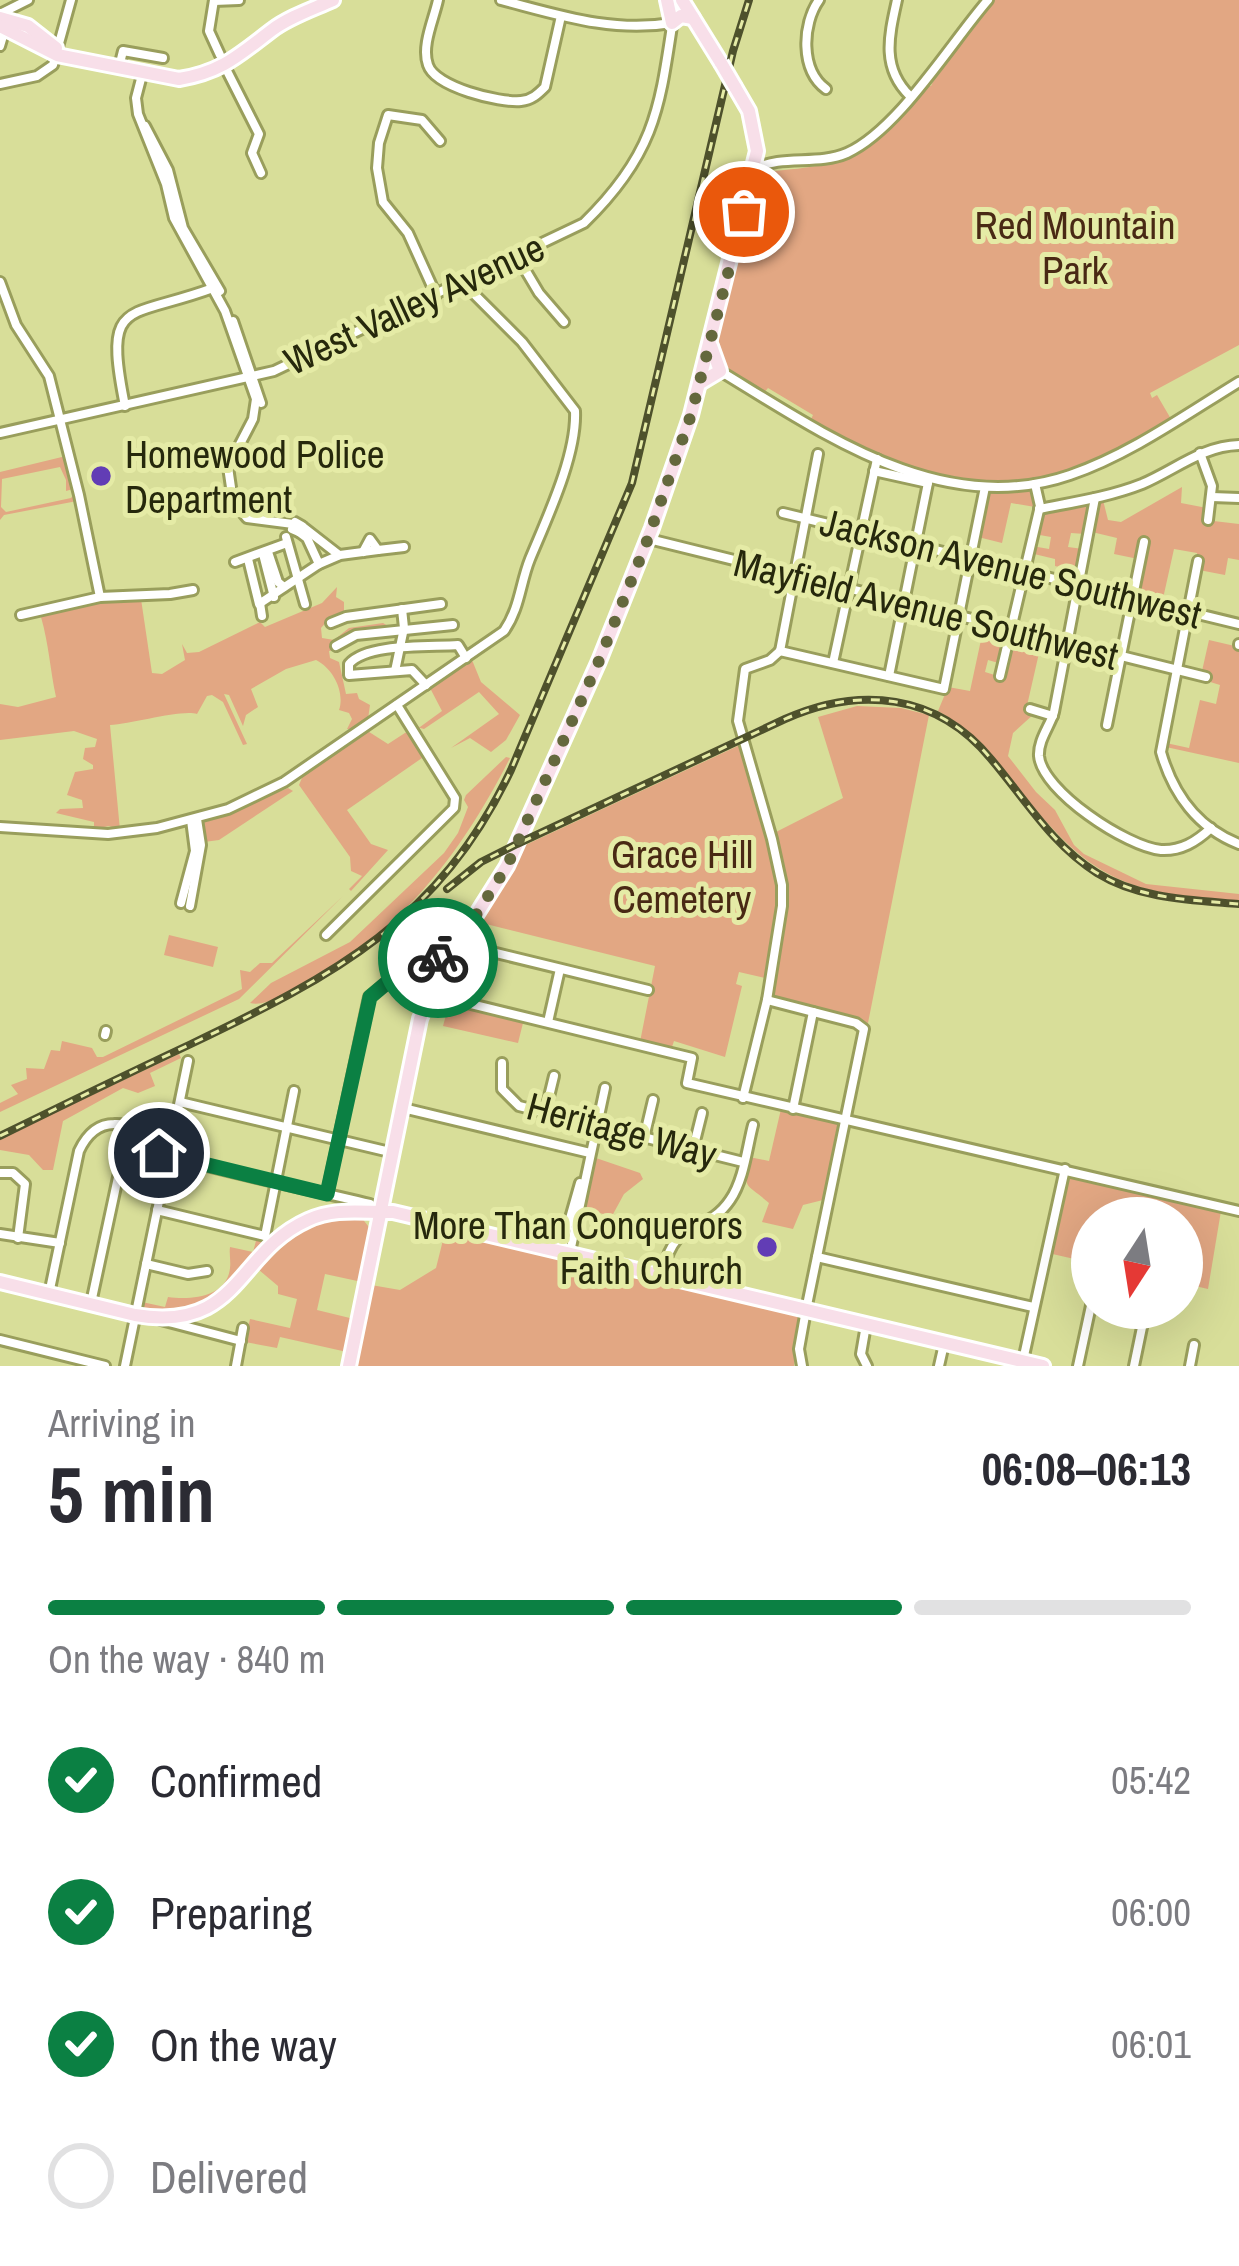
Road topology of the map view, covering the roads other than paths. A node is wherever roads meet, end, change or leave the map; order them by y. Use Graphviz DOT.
graph roads {
  1 [pos="28,0"];
  2 [pos="71,0"];
  3 [pos="238,0"];
  4 [pos="332,0"];
  5 [pos="438,0"];
  6 [pos="501,0"];
  7 [pos="819,0"];
  8 [pos="897,0"];
  9 [pos="988,0"];
  10 [pos="214,1"];
  11 [pos="682,5"];
  12 [pos="560,16"];
  13 [pos="1,21"];
  14 [pos="672,23"];
  15 [pos="0,46"];
  16 [pos="63,54"];
  17 [pos="163,58"];
  18 [pos="222,60"];
  19 [pos="119,69"];
  20 [pos="142,75"];
  21 [pos="0,84"];
  22 [pos="826,89"];
  23 [pos="910,96"];
  24 [pos="440,141"];
  25 [pos="754,169"];
  26 [pos="261,173"];
  27 [pos="517,256"];
  28 [pos="0,282"];
  29 [pos="462,282"];
  30 [pos="215,286"];
  31 [pos="434,296"];
  32 [pos="564,322"];
  33 [pos="711,340"];
  34 [pos="705,362"];
  35 [pos="720,371"];
  36 [pos="251,378"];
  37 [pos="1239,382"];
  38 [pos="699,384"];
  39 [pos="125,406"];
  40 [pos="62,420"];
  41 [pos="0,433"];
  42 [pos="1239,445"];
  43 [pos="1200,453"];
  44 [pos="818,454"];
  45 [pos="877,459"];
  46 [pos="874,471"];
  47 [pos="929,480"];
  48 [pos="1035,484"];
  49 [pos="985,487"];
  50 [pos="1212,497"];
  51 [pos="1095,498"];
  52 [pos="1239,498"];
  53 [pos="1039,509"];
  54 [pos="783,512"];
  55 [pos="807,518"];
  56 [pos="1208,520"];
  57 [pos="298,528"];
  58 [pos="861,533"];
  59 [pos="648,538"];
  60 [pos="1144,542"];
  61 [pos="915,545"];
  62 [pos="404,547"];
  63 [pos="266,553"];
  64 [pos="340,555"];
  65 [pos="248,559"];
  66 [pos="970,559"];
  67 [pos="1198,561"];
  68 [pos="236,562"];
  69 [pos="319,564"];
  70 [pos="1024,572"];
  71 [pos="296,577"];
  72 [pos="795,577"];
  73 [pos="1078,586"];
  74 [pos="284,587"];
  75 [pos="193,590"];
  76 [pos="849,590"];
  77 [pos="100,597"];
  78 [pos="274,597"];
  79 [pos="1133,599"];
  80 [pos="260,603"];
  81 [pos="904,603"];
  82 [pos="305,604"];
  83 [pos="442,604"];
  84 [pos="402,609"];
  85 [pos="1188,612"];
  86 [pos="21,615"];
  87 [pos="262,616"];
  88 [pos="958,616"];
  89 [pos="331,623"];
  90 [pos="1239,624"];
  91 [pos="453,625"];
  92 [pos="404,628"];
  93 [pos="1013,629"];
  94 [pos="1067,643"];
  95 [pos="336,646"];
  96 [pos="415,648"];
  97 [pos="780,651"];
  98 [pos="399,655"];
  99 [pos="1122,657"];
  100 [pos="466,658"];
  101 [pos="833,663"];
  102 [pos="395,670"];
  103 [pos="1177,670"];
  104 [pos="378,674"];
  105 [pos="889,676"];
  106 [pos="1000,676"];
  107 [pos="1206,677"];
  108 [pos="426,685"];
  109 [pos="379,686"];
  110 [pos="397,705"];
  111 [pos="1030,709"];
  112 [pos="1053,716"];
  113 [pos="1107,725"];
  114 [pos="194,819"];
  115 [pos="0,827"];
  116 [pos="1210,828"];
  117 [pos="1239,844"];
  118 [pos="185,905"];
  119 [pos="326,935"];
  120 [pos="459,944"];
  121 [pos="447,961"];
  122 [pos="560,969"];
  123 [pos="648,990"];
  124 [pos="430,994"];
  125 [pos="766,1000"];
  126 [pos="813,1012"];
  127 [pos="548,1022"];
  128 [pos="188,1061"];
  129 [pos="502,1063"];
  130 [pos="554,1076"];
  131 [pos="605,1088"];
  132 [pos="294,1091"];
  133 [pos="504,1094"];
  134 [pos="743,1098"];
  135 [pos="494,1100"];
  136 [pos="653,1100"];
  137 [pos="180,1102"];
  138 [pos="403,1108"];
  139 [pos="793,1109"];
  140 [pos="545,1113"];
  141 [pos="702,1113"];
  142 [pos="844,1119"];
  143 [pos="752,1125"];
  144 [pos="129,1126"];
  145 [pos="596,1126"];
  146 [pos="287,1128"];
  147 [pos="644,1138"];
  148 [pos="339,1140"];
  149 [pos="693,1149"];
  150 [pos="394,1153"];
  151 [pos="590,1153"];
  152 [pos="168,1156"];
  153 [pos="743,1162"];
  154 [pos="1065,1169"];
  155 [pos="0,1172"];
  156 [pos="276,1181"];
  157 [pos="327,1194"];
  158 [pos="370,1209"];
  159 [pos="157,1210"];
  160 [pos="1239,1210"];
  161 [pos="0,1234"];
  162 [pos="18,1238"];
  163 [pos="376,1238"];
  164 [pos="269,1241"];
  165 [pos="60,1243"];
  166 [pos="565,1251"];
  167 [pos="817,1257"];
  168 [pos="146,1264"];
  169 [pos="207,1271"];
  170 [pos="662,1275"];
  171 [pos="0,1282"];
  172 [pos="49,1294"];
  173 [pos="91,1305"];
  174 [pos="1034,1307"];
  175 [pos="806,1310"];
  176 [pos="135,1316"];
  177 [pos="188,1322"];
  178 [pos="866,1325"];
  179 [pos="243,1328"];
  180 [pos="1086,1329"];
  181 [pos="1141,1329"];
  182 [pos="0,1340"];
  183 [pos="241,1341"];
  184 [pos="944,1343"];
  185 [pos="1194,1346"];
  186 [pos="1022,1364"];
  187 [pos="106,1366"];
  188 [pos="124,1366"];
  189 [pos="236,1366"];
  190 [pos="350,1366"];
  191 [pos="802,1366"];
  192 [pos="867,1366"];
  193 [pos="939,1366"];
  194 [pos="1043,1366"];
  195 [pos="1078,1366"];
  196 [pos="1133,1366"];
  197 [pos="1190,1366"];
  1 -- 13 [label="street"];
  2 -- 16 [label="street"];
  3 -- 10 [label="street"];
  4 -- 18 [label="main road"];
  5 -- 12 [label="street"];
  6 -- 12 [label="street"];
  7 -- 22 [label="street"];
  8 -- 23 [label="street"];
  9 -- 23 [label="street"];
  10 -- 18 [label="street"];
  11 -- 14 [label="main road"];
  11 -- 14 [label="main road"];
  11 -- 25 [label="main road, bridge"];
  12 -- 14 [label="street"];
  13 -- 15 [label="street"];
  13 -- 16 [label="main road"];
  14 -- 27 [label="street, West Valley Avenue"];
  16 -- 19 [label="main road"];
  16 -- 21 [label="street"];
  17 -- 19 [label="street"];
  18 -- 20 [label="main road"];
  18 -- 26 [label="street"];
  19 -- 20 [label="main road"];
  20 -- 30 [label="street"];
  23 -- 25 [label="street"];
  24 -- 31 [label="street"];
  25 -- 33 [label="main road"];
  27 -- 29 [label="street, West Valley Avenue"];
  27 -- 32 [label="street"];
  28 -- 40 [label="street"];
  29 -- 31 [label="street, West Valley Avenue"];
  29 -- 100 [label="street"];
  30 -- 36 [label="street"];
  30 -- 39 [label="street"];
  31 -- 36 [label="street, West Valley Avenue"];
  33 -- 34 [label="main road"];
  33 -- 35 [label="main road"];
  34 -- 35 [label="street"];
  34 -- 38 [label="main road"];
  35 -- 38 [label="main road"];
  35 -- 45 [label="street"];
  36 -- 39 [label="street, West Valley Avenue"];
  36 -- 57 [label="street"];
  37 -- 48 [label="street"];
  38 -- 59 [label="main road"];
  39 -- 40 [label="street, West Valley Avenue"];
  40 -- 41 [label="street, West Valley Avenue"];
  40 -- 77 [label="street"];
  42 -- 43 [label="street"];
  43 -- 50 [label="street"];
  43 -- 51 [label="street"];
  44 -- 55 [label="street"];
  45 -- 46 [label="street"];
  45 -- 47 [label="street"];
  46 -- 47 [label="street"];
  46 -- 58 [label="street"];
  47 -- 49 [label="street"];
  47 -- 61 [label="street"];
  48 -- 49 [label="street"];
  48 -- 53 [label="street"];
  49 -- 66 [label="street"];
  50 -- 52 [label="street"];
  50 -- 56 [label="street"];
  51 -- 53 [label="street"];
  51 -- 73 [label="street"];
  53 -- 70 [label="street"];
  54 -- 55 [label="street, Jackson Avenue Southwest"];
  55 -- 58 [label="street, Jackson Avenue Southwest"];
  55 -- 72 [label="street"];
  57 -- 64 [label="street"];
  57 -- 69 [label="street"];
  58 -- 61 [label="street, Jackson Avenue Southwest"];
  58 -- 76 [label="street"];
  59 -- 72 [label="street, Mayfield Avenue Southwest"];
  59 -- 120 [label="main road"];
  60 -- 79 [label="street"];
  61 -- 66 [label="street, Jackson Avenue Southwest"];
  61 -- 81 [label="street"];
  62 -- 64 [label="street"];
  63 -- 65 [label="street"];
  63 -- 71 [label="street"];
  63 -- 74 [label="street"];
  63 -- 78 [label="street"];
  64 -- 69 [label="street"];
  65 -- 68 [label="street"];
  65 -- 80 [label="street"];
  66 -- 70 [label="street, Jackson Avenue Southwest"];
  66 -- 88 [label="street"];
  67 -- 85 [label="street"];
  69 -- 71 [label="street"];
  70 -- 73 [label="street, Jackson Avenue Southwest"];
  70 -- 93 [label="street"];
  71 -- 74 [label="street"];
  71 -- 82 [label="street"];
  72 -- 76 [label="street, Mayfield Avenue Southwest"];
  72 -- 97 [label="street"];
  73 -- 79 [label="street, Jackson Avenue Southwest"];
  73 -- 94 [label="street"];
  74 -- 78 [label="street"];
  75 -- 77 [label="street"];
  76 -- 81 [label="street, Mayfield Avenue Southwest"];
  76 -- 101 [label="street"];
  77 -- 86 [label="street"];
  78 -- 80 [label="street"];
  79 -- 85 [label="street, Jackson Avenue Southwest"];
  79 -- 99 [label="street"];
  80 -- 87 [label="street"];
  81 -- 88 [label="street, Mayfield Avenue Southwest"];
  81 -- 105 [label="street"];
  83 -- 84 [label="street"];
  84 -- 89 [label="street"];
  84 -- 92 [label="street"];
  85 -- 90 [label="street, Jackson Avenue Southwest"];
  85 -- 103 [label="street"];
  88 -- 93 [label="street, Mayfield Avenue Southwest"];
  88 -- 105 [label="street"];
  91 -- 92 [label="street"];
  92 -- 95 [label="street"];
  92 -- 96 [label="street"];
  92 -- 98 [label="street"];
  93 -- 94 [label="street, Mayfield Avenue Southwest"];
  93 -- 106 [label="street"];
  94 -- 99 [label="street, Mayfield Avenue Southwest"];
  94 -- 112 [label="street"];
  96 -- 98 [label="street"];
  96 -- 100 [label="street"];
  97 -- 101 [label="street"];
  97 -- 125 [label="street"];
  98 -- 102 [label="street"];
  98 -- 104 [label="street"];
  99 -- 103 [label="street, Mayfield Avenue Southwest"];
  99 -- 113 [label="street"];
  100 -- 108 [label="street"];
  101 -- 105 [label="street"];
  102 -- 104 [label="street"];
  102 -- 108 [label="street"];
  103 -- 107 [label="street, Mayfield Avenue Southwest"];
  103 -- 116 [label="street"];
  104 -- 109 [label="street"];
  108 -- 110 [label="street"];
  110 -- 114 [label="street"];
  110 -- 119 [label="street"];
  111 -- 112 [label="street"];
  112 -- 116 [label="street"];
  114 -- 115 [label="street"];
  114 -- 118 [label="street"];
  116 -- 117 [label="street"];
  120 -- 121 [label="main road"];
  120 -- 122 [label="street"];
  121 -- 124 [label="main road"];
  121 -- 148 [label="street"];
  122 -- 123 [label="street"];
  122 -- 127 [label="street"];
  124 -- 127 [label="street"];
  124 -- 138 [label="main road"];
  125 -- 126 [label="street"];
  125 -- 134 [label="street"];
  126 -- 139 [label="street"];
  126 -- 142 [label="street"];
  127 -- 134 [label="street"];
  128 -- 137 [label="street"];
  129 -- 133 [label="street, Heritage Way"];
  130 -- 140 [label="street"];
  131 -- 145 [label="street"];
  132 -- 146 [label="street"];
  133 -- 135 [label="street, Heritage Way"];
  133 -- 140 [label="street, Heritage Way"];
  134 -- 139 [label="street"];
  136 -- 147 [label="street"];
  137 -- 146 [label="street"];
  137 -- 152 [label="street"];
  138 -- 150 [label="main road"];
  138 -- 151 [label="street"];
  139 -- 142 [label="street"];
  140 -- 145 [label="street, Heritage Way"];
  141 -- 149 [label="street"];
  142 -- 154 [label="street"];
  142 -- 167 [label="street"];
  143 -- 153 [label="street"];
  144 -- 152 [label="street"];
  144 -- 165 [label="street"];
  144 -- 173 [label="street"];
  145 -- 147 [label="street, Heritage Way"];
  145 -- 151 [label="street"];
  146 -- 148 [label="street"];
  146 -- 156 [label="street"];
  147 -- 149 [label="street, Heritage Way"];
  148 -- 150 [label="street"];
  148 -- 157 [label="street"];
  149 -- 153 [label="street, Heritage Way"];
  150 -- 158 [label="main road"];
  151 -- 166 [label="street"];
  152 -- 156 [label="street"];
  152 -- 159 [label="street"];
  153 -- 170 [label="street"];
  154 -- 160 [label="street"];
  154 -- 174 [label="street"];
  155 -- 162 [label="street"];
  156 -- 157 [label="street"];
  156 -- 164 [label="street"];
  157 -- 158 [label="street"];
  158 -- 163 [label="main road"];
  158 -- 163 [label="main road"];
  158 -- 164 [label="main road"];
  158 -- 166 [label="main road"];
  159 -- 164 [label="street"];
  159 -- 168 [label="street"];
  161 -- 162 [label="street"];
  162 -- 165 [label="street"];
  163 -- 190 [label="main road"];
  164 -- 177 [label="main road"];
  165 -- 172 [label="street"];
  166 -- 170 [label="main road"];
  167 -- 174 [label="street"];
  167 -- 175 [label="street"];
  168 -- 169 [label="street"];
  168 -- 176 [label="street"];
  170 -- 175 [label="main road"];
  171 -- 172 [label="main road"];
  172 -- 173 [label="main road"];
  173 -- 176 [label="main road"];
  174 -- 186 [label="street"];
  175 -- 178 [label="main road"];
  175 -- 191 [label="street"];
  176 -- 177 [label="main road"];
  176 -- 188 [label="street"];
  177 -- 183 [label="street"];
  178 -- 184 [label="main road"];
  178 -- 192 [label="street"];
  179 -- 183 [label="street"];
  180 -- 195 [label="street"];
  181 -- 196 [label="street"];
  182 -- 187 [label="street"];
  183 -- 189 [label="street"];
  184 -- 186 [label="main road"];
  184 -- 193 [label="street"];
  185 -- 197 [label="street"];
  186 -- 194 [label="main road"];
}
